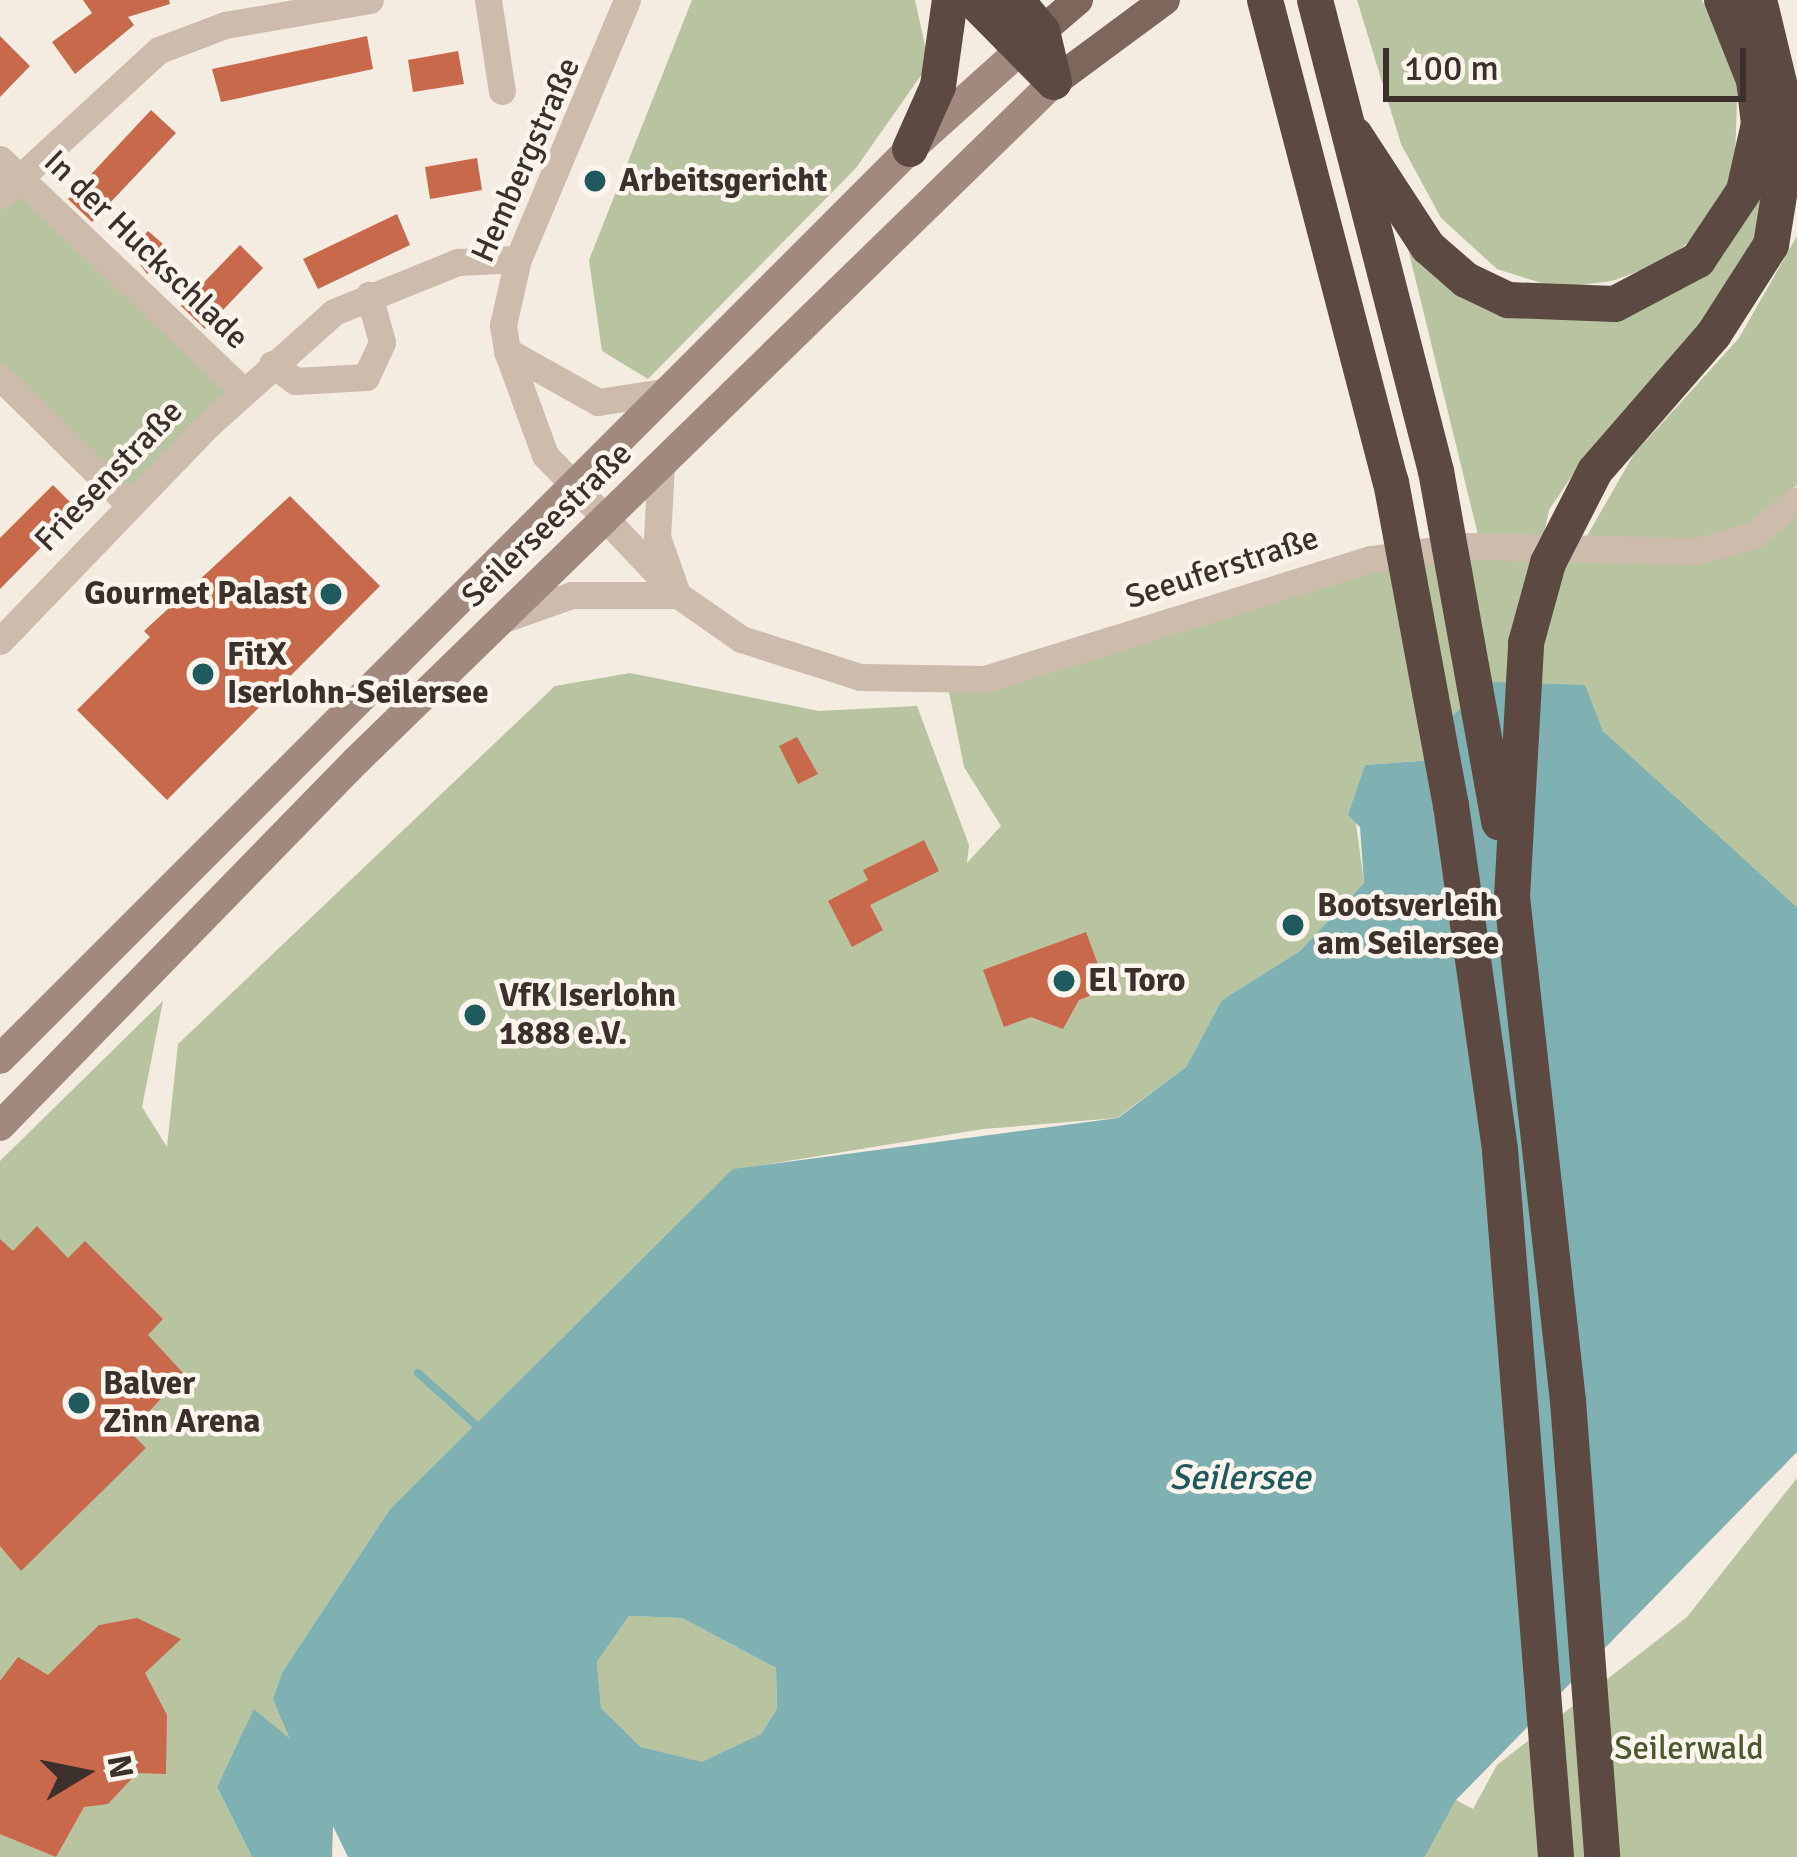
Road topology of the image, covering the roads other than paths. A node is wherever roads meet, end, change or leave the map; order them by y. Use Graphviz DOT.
graph roads {
  1 [pos="370,0"];
  2 [pos="488,0"];
  3 [pos="627,0"];
  4 [pos="950,0"];
  5 [pos="973,0"];
  6 [pos="1016,0"];
  7 [pos="1078,0"];
  8 [pos="1165,0"];
  9 [pos="1265,0"];
  10 [pos="1315,0"];
  11 [pos="1722,0"];
  12 [pos="1759,0"];
  13 [pos="1029,42"];
  14 [pos="1054,82"];
  15 [pos="502,91"];
  16 [pos="1355,135"];
  17 [pos="910,149"];
  18 [pos="6,177"];
  19 [pos="518,259"];
  20 [pos="369,295"];
  21 [pos="507,351"];
  22 [pos="272,364"];
  23 [pos="0,377"];
  24 [pos="244,391"];
  25 [pos="669,391"];
  26 [pos="661,466"];
  27 [pos="574,489"];
  28 [pos="1797,500"];
  29 [pos="130,505"];
  30 [pos="603,520"];
  31 [pos="678,595"];
  32 [pos="498,621"];
  33 [pos="0,641"];
  34 [pos="1512,897"];
  35 [pos="0,1059"];
  36 [pos="0,1126"];
  37 [pos="1556,1857"];
  38 [pos="1602,1857"];
  1 -- 18 [label="street"];
  2 -- 15 [label="street"];
  3 -- 19 [label="street, Hembergstraße"];
  4 -- 17 [label="highway"];
  5 -- 13 [label="highway"];
  6 -- 13 [label="highway"];
  7 -- 13 [label="main road, Seilerseestraße"];
  8 -- 14 [label="main road, Seilerseestraße"];
  9 -- 37 [label="highway, bridge"];
  10 -- 16 [label="highway"];
  11 -- 16 [label="highway"];
  12 -- 34 [label="highway, bridge"];
  13 -- 14 [label="highway"];
  13 -- 17 [label="main road, Seilerseestraße"];
  14 -- 26 [label="main road, Seilerseestraße"];
  16 -- 34 [label="highway, bridge"];
  17 -- 25 [label="main road, Seilerseestraße"];
  18 -- 24 [label="street, In der Huckschlade"];
  19 -- 20 [label="street, Friesenstraße"];
  19 -- 21 [label="street, Hembergstraße"];
  20 -- 22 [label="street, Friesenstraße"];
  20 -- 22 [label="street"];
  21 -- 25 [label="street"];
  21 -- 27 [label="street, Hembergstraße"];
  22 -- 24 [label="street, Friesenstraße"];
  23 -- 29 [label="street"];
  24 -- 29 [label="street, Friesenstraße"];
  25 -- 27 [label="main road, Seilerseestraße"];
  26 -- 30 [label="main road, Seilerseestraße"];
  26 -- 31 [label="street"];
  27 -- 30 [label="street, Seeuferstraße"];
  27 -- 35 [label="main road, Seilerseestraße"];
  28 -- 31 [label="street, Seeuferstraße"];
  29 -- 33 [label="street, Friesenstraße"];
  30 -- 31 [label="street, Seeuferstraße"];
  30 -- 32 [label="main road, Seilerseestraße"];
  31 -- 32 [label="street"];
  32 -- 36 [label="main road, Seilerseestraße"];
  34 -- 38 [label="highway"];
}
